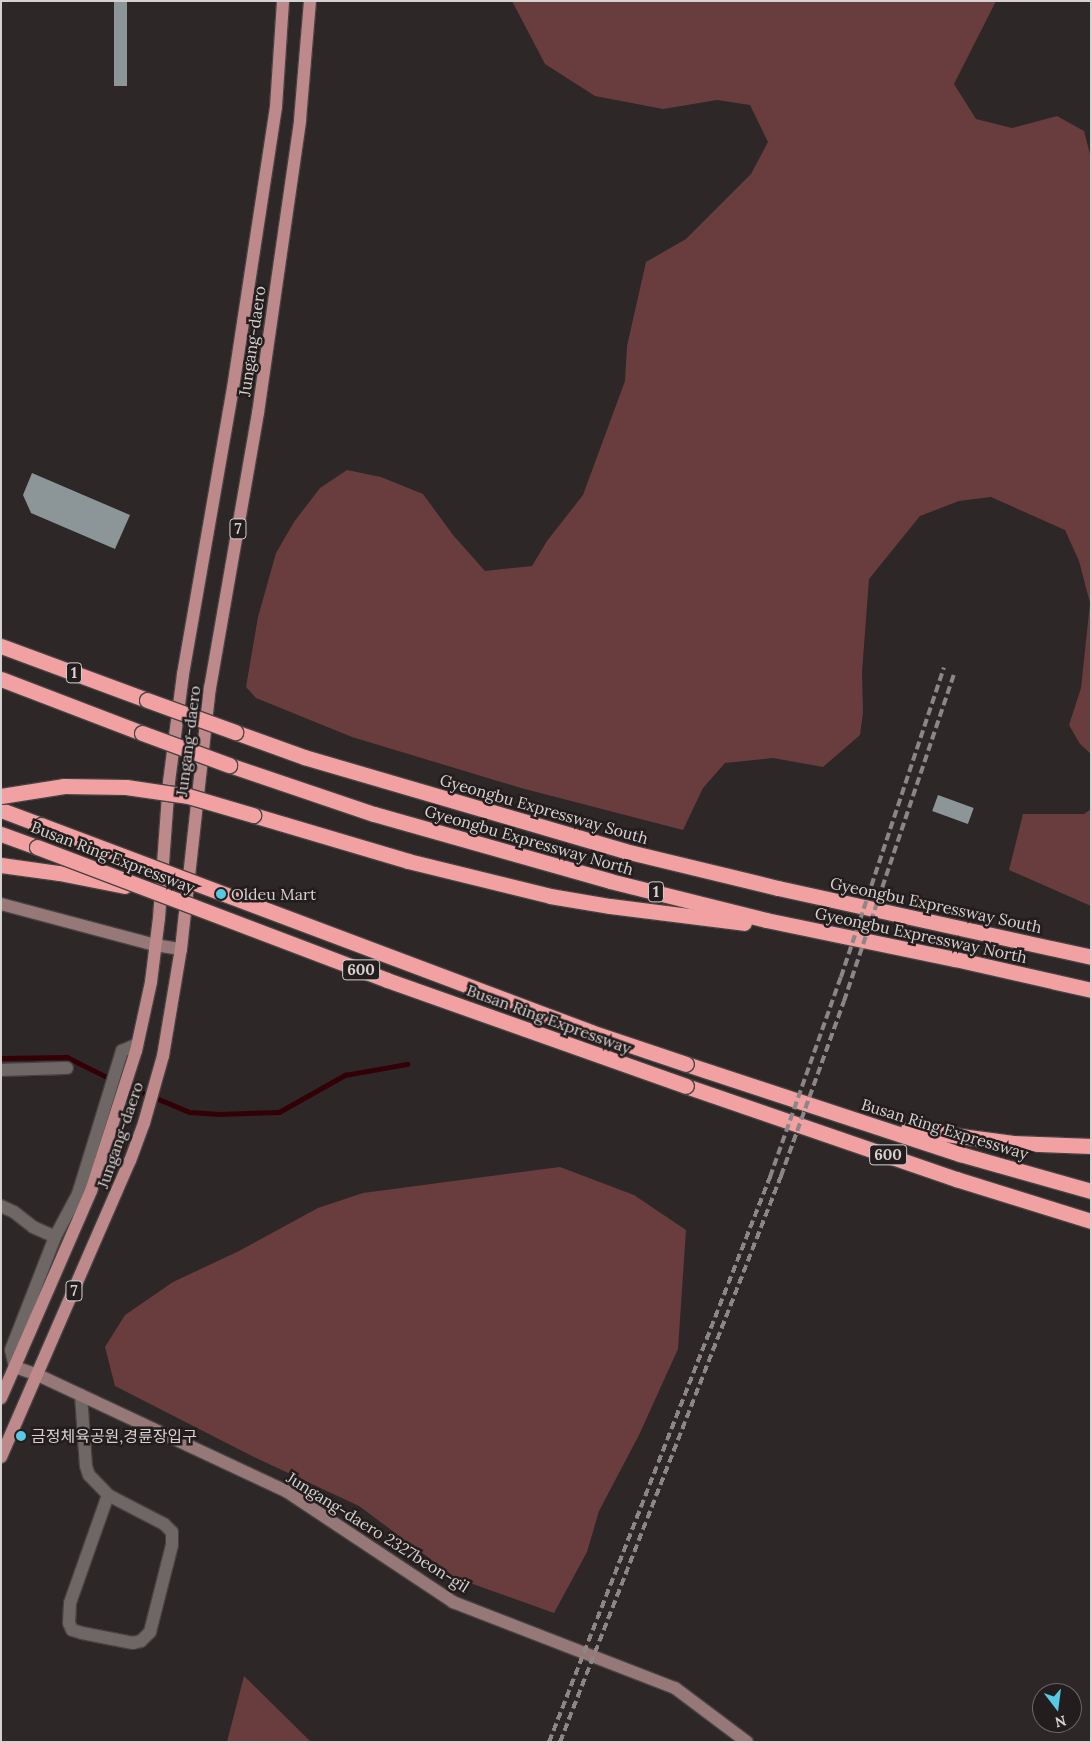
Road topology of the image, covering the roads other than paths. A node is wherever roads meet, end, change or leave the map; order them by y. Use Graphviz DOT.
graph roads {
  1 [pos="284,1"];
  2 [pos="310,1"];
  3 [pos="1,646"];
  4 [pos="1,679"];
  5 [pos="1,796"];
  6 [pos="1,810"];
  7 [pos="1,834"];
  8 [pos="1,865"];
  9 [pos="156,892"];
  10 [pos="1,904"];
  11 [pos="828,932"];
  12 [pos="155,945"];
  13 [pos="181,949"];
  14 [pos="1091,957"];
  15 [pos="1091,990"];
  16 [pos="137,1048"];
  17 [pos="67,1068"];
  18 [pos="1,1070"];
  19 [pos="841,1116"];
  20 [pos="1091,1146"];
  21 [pos="1091,1191"];
  22 [pos="1,1206"];
  23 [pos="1091,1221"];
  24 [pos="55,1237"];
  25 [pos="15,1367"];
  26 [pos="38,1375"];
  27 [pos="81,1395"];
  28 [pos="1,1398"];
  29 [pos="1,1457"];
  30 [pos="108,1495"];
  31 [pos="747,1742"];
  1 -- 12 [label="main road, Jungang-daero / 7"];
  2 -- 13 [label="main road, Jungang-daero / 7"];
  3 -- 14 [label="highway, Gyeongbu Expressway South / 1, bridge"];
  4 -- 11 [label="highway, Gyeongbu Expressway North / 1, bridge"];
  5 -- 11 [label="highway, bridge"];
  6 -- 19 [label="highway, Busan Ring Expressway / 600, bridge"];
  7 -- 9 [label="highway, Busan Ring Expressway / 600, bridge"];
  8 -- 9 [label="highway, bridge"];
  9 -- 23 [label="highway, Busan Ring Expressway / 600, bridge"];
  10 -- 12 [label="street"];
  11 -- 15 [label="highway, Gyeongbu Expressway North / 1"];
  12 -- 13 [label="street"];
  12 -- 16 [label="main road, Jungang-daero / 7"];
  13 -- 26 [label="main road, Jungang-daero / 7"];
  16 -- 24 [label="street"];
  16 -- 25 [label="main road, Jungang-daero / 7"];
  17 -- 18 [label="street"];
  19 -- 20 [label="highway"];
  19 -- 21 [label="highway, Busan Ring Expressway / 600"];
  22 -- 24 [label="street"];
  24 -- 25 [label="street"];
  25 -- 26 [label="street, Jungang-daero 2327beon-gil"];
  25 -- 28 [label="main road, Jungang-daero / 7"];
  26 -- 27 [label="street, Jungang-daero 2327beon-gil"];
  26 -- 29 [label="main road, Jungang-daero / 7"];
  27 -- 30 [label="street"];
  27 -- 31 [label="street, Jungang-daero 2327beon-gil"];
  30 -- 30 [label="street"];
}
